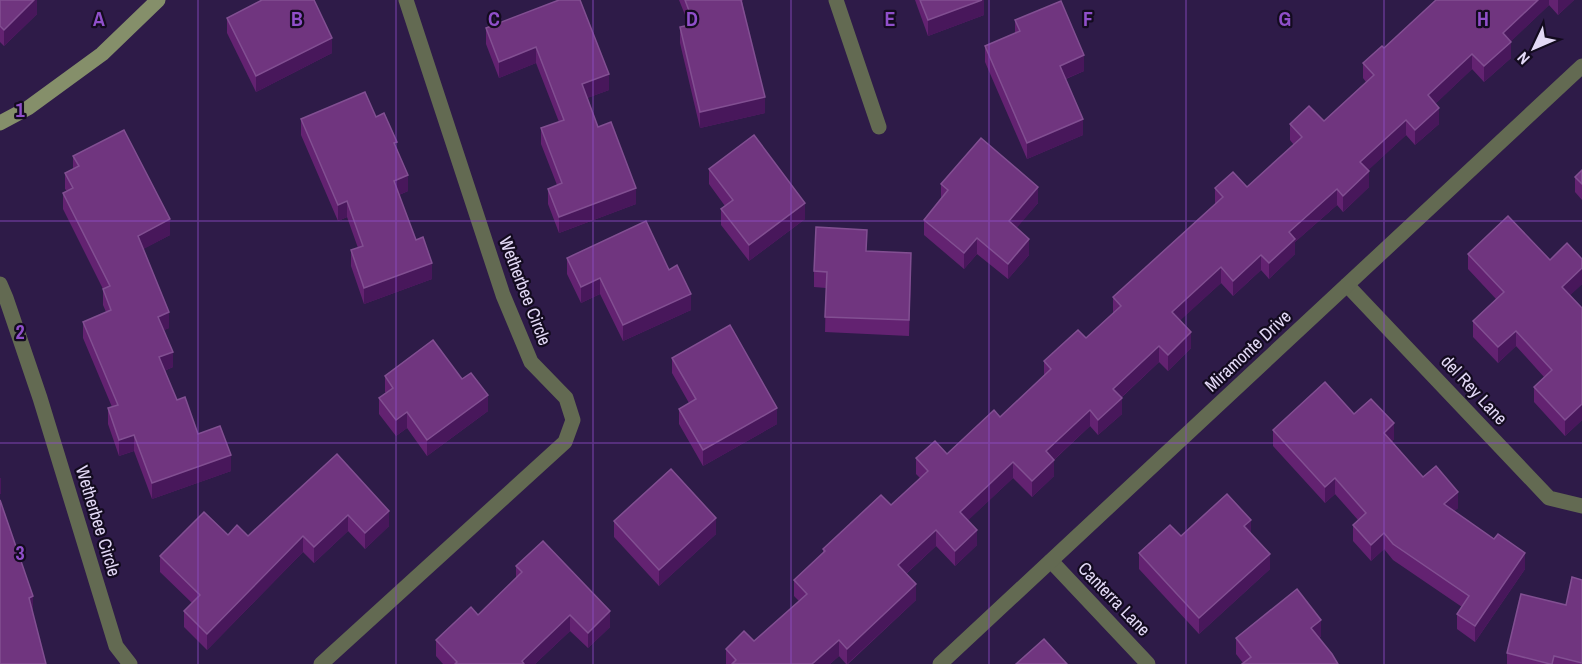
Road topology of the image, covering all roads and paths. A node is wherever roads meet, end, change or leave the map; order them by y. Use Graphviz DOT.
graph roads {
  1 [pos="158,0"];
  2 [pos="406,0"];
  3 [pos="836,0"];
  4 [pos="1582,66"];
  5 [pos="0,123"];
  6 [pos="879,128"];
  7 [pos="0,285"];
  8 [pos="1347,285"];
  9 [pos="1582,506"];
  10 [pos="1051,561"];
  11 [pos="130,664"];
  12 [pos="321,664"];
  13 [pos="940,664"];
  14 [pos="1148,664"];
  1 -- 5 [label="street"];
  2 -- 12 [label="street, Wetherbee Circle"];
  3 -- 6 [label="street"];
  4 -- 8 [label="street, Miramonte Drive"];
  7 -- 11 [label="street, Wetherbee Circle"];
  8 -- 9 [label="street, del Rey Lane"];
  8 -- 10 [label="street, Miramonte Drive"];
  10 -- 13 [label="street, Miramonte Drive"];
  10 -- 14 [label="street, Canterra Lane"];
}
